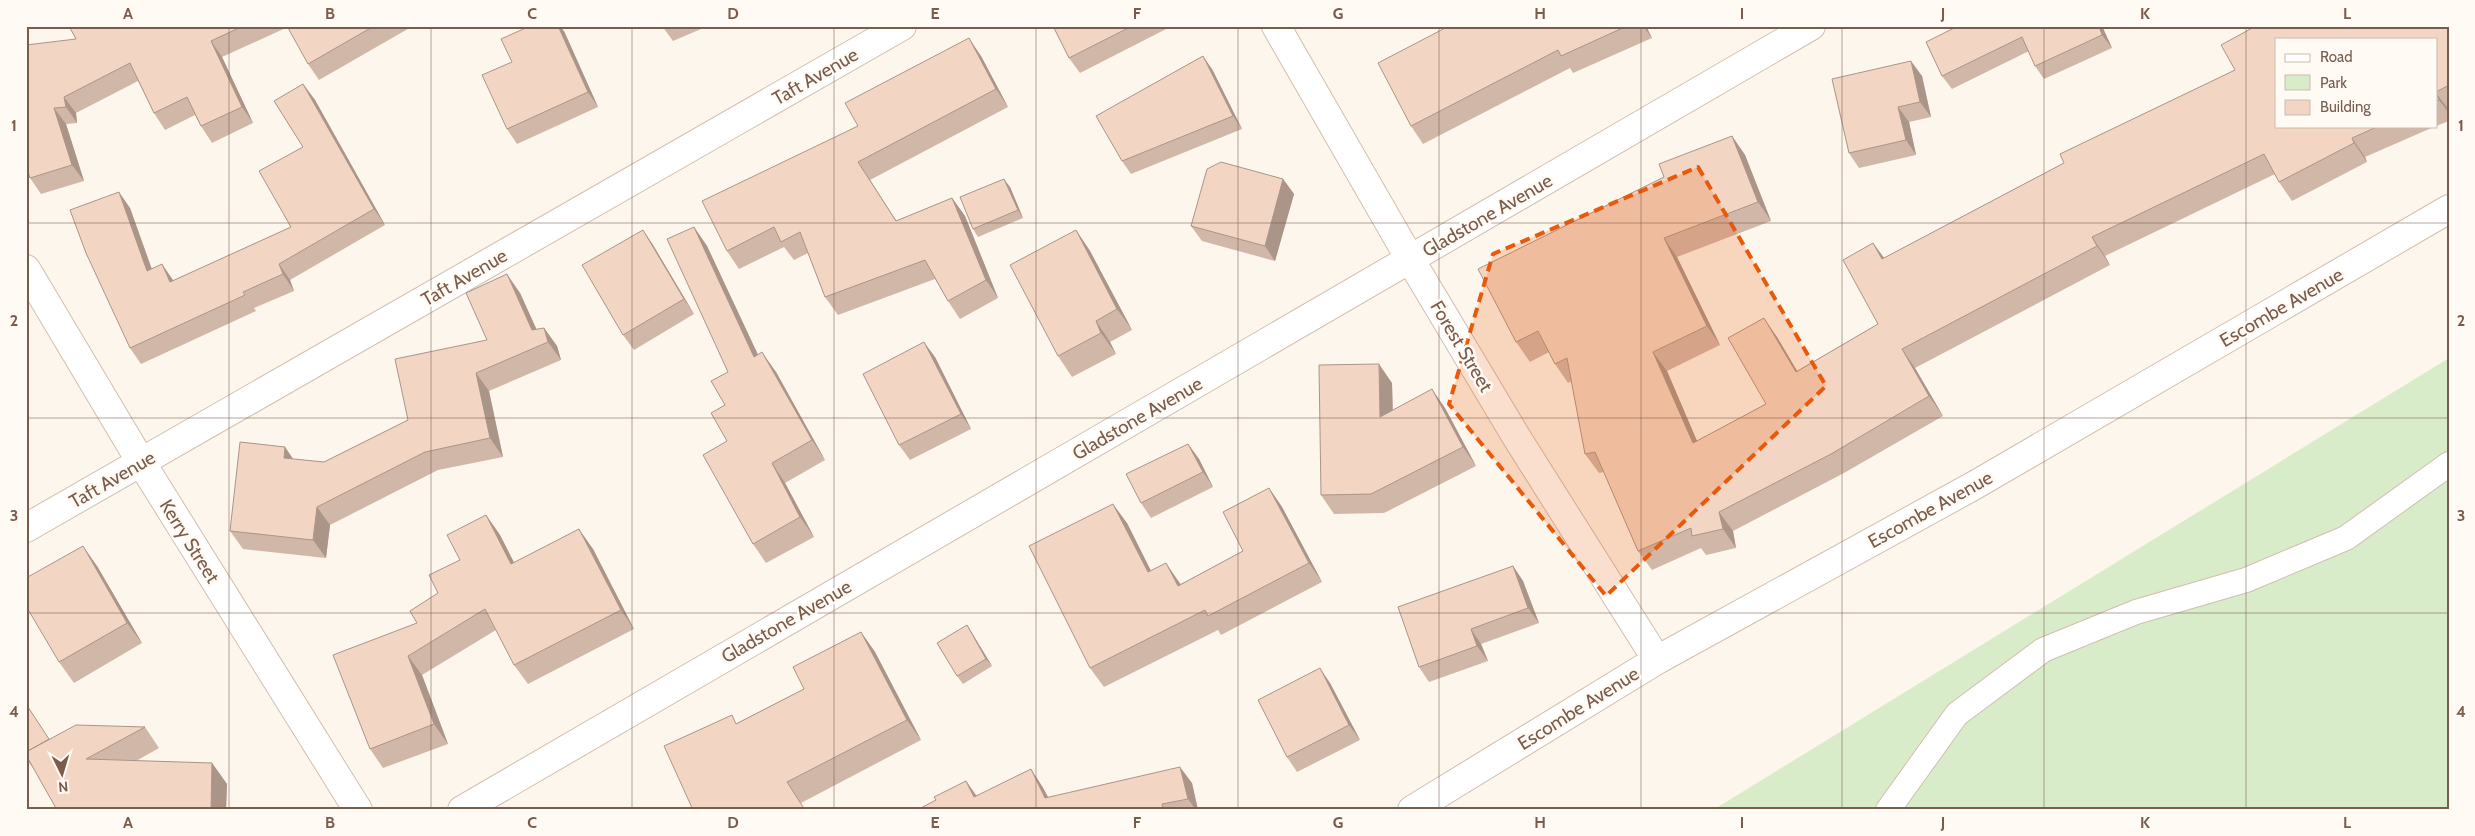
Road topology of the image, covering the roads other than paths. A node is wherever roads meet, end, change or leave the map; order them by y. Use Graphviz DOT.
graph roads {
  1 [pos="902,26"];
  2 [pos="1276,26"];
  3 [pos="1811,26"];
  4 [pos="2449,209"];
  5 [pos="1410,259"];
  6 [pos="26,269"];
  7 [pos="141,462"];
  8 [pos="2449,464"];
  9 [pos="26,528"];
  10 [pos="1657,660"];
  11 [pos="358,810"];
  12 [pos="462,810"];
  13 [pos="1412,810"];
  14 [pos="1888,810"];
  1 -- 7 [label="street, Taft Avenue"];
  2 -- 5 [label="street, Forest Street"];
  3 -- 5 [label="street, Gladstone Avenue"];
  4 -- 10 [label="street, Escombe Avenue"];
  5 -- 10 [label="street, Forest Street"];
  5 -- 12 [label="street, Gladstone Avenue"];
  6 -- 7 [label="street, Kerry Street"];
  7 -- 9 [label="street, Taft Avenue"];
  7 -- 11 [label="street, Kerry Street"];
  8 -- 14 [label="lane"];
  10 -- 13 [label="street, Escombe Avenue"];
}
